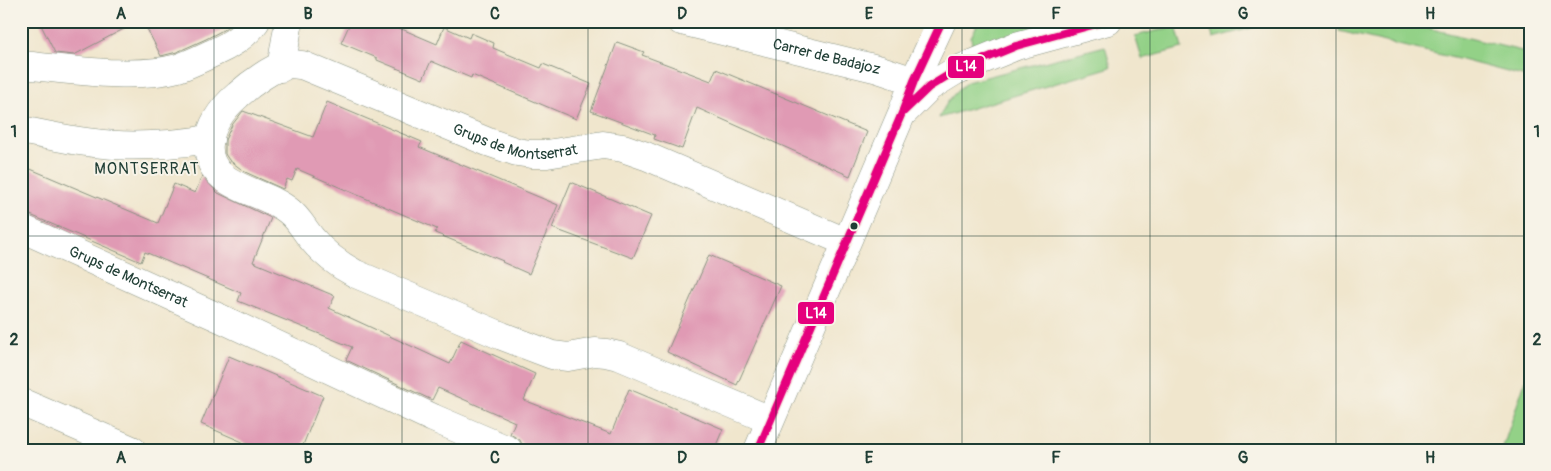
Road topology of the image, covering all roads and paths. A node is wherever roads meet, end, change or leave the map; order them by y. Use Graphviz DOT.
graph roads {
  1 [pos="256,21"];
  2 [pos="289,21"];
  3 [pos="681,21"];
  4 [pos="942,21"];
  5 [pos="1108,21"];
  6 [pos="21,65"];
  7 [pos="281,68"];
  8 [pos="914,80"];
  9 [pos="902,113"];
  10 [pos="21,130"];
  11 [pos="210,139"];
  12 [pos="21,228"];
  13 [pos="846,242"];
  14 [pos="21,402"];
  15 [pos="770,420"];
  16 [pos="132,450"];
  17 [pos="508,450"];
  18 [pos="758,450"];
  1 -- 6 [label="street"];
  2 -- 7 [label="street"];
  3 -- 8 [label="street, Carrer de Badajoz"];
  4 -- 8 [label="street"];
  5 -- 9 [label="street"];
  7 -- 11 [label="street, Grups de Montserrat"];
  7 -- 13 [label="street, Grups de Montserrat"];
  8 -- 9 [label="street"];
  9 -- 13 [label="street"];
  10 -- 11 [label="street"];
  11 -- 15 [label="street, Grups de Montserrat"];
  12 -- 17 [label="street, Grups de Montserrat"];
  13 -- 15 [label="street"];
  14 -- 16 [label="street"];
  15 -- 18 [label="street"];
}
